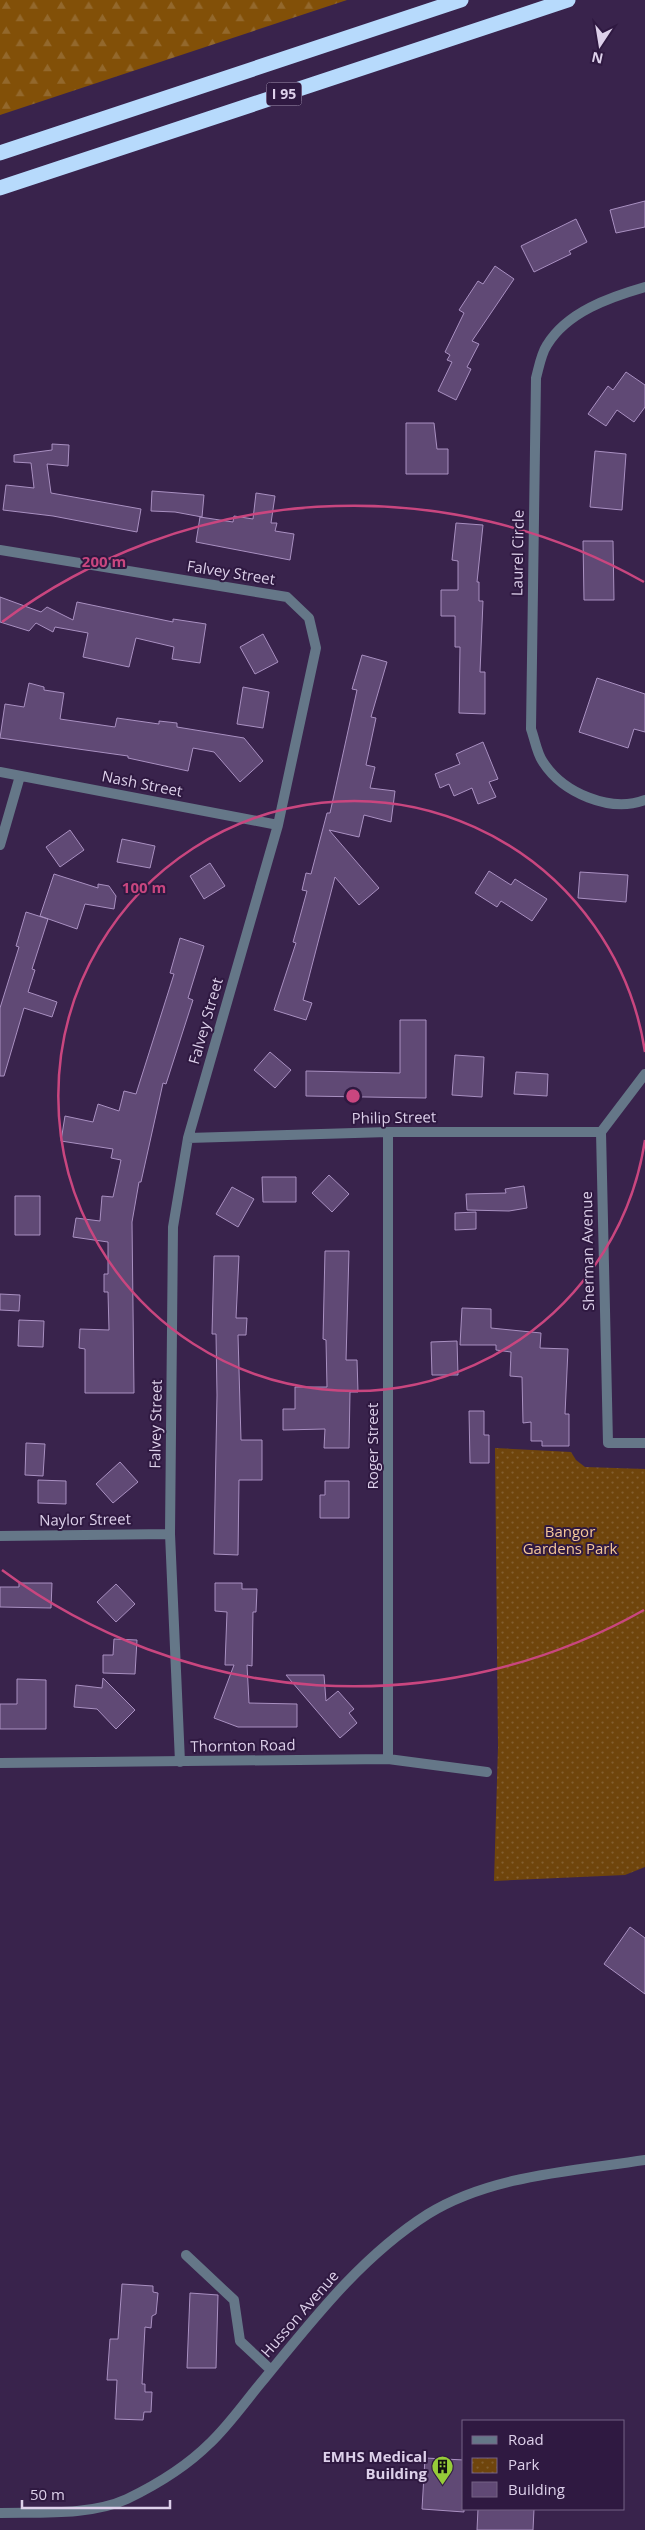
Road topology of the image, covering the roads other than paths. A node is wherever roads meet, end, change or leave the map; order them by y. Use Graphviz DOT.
graph roads {
  1 [pos="461,0"];
  2 [pos="568,0"];
  3 [pos="0,153"];
  4 [pos="0,188"];
  5 [pos="645,287"];
  6 [pos="0,550"];
  7 [pos="0,772"];
  8 [pos="20,776"];
  9 [pos="645,800"];
  10 [pos="278,825"];
  11 [pos="0,845"];
  12 [pos="645,1074"];
  13 [pos="388,1132"];
  14 [pos="601,1132"];
  15 [pos="188,1138"];
  16 [pos="645,1444"];
  17 [pos="170,1534"];
  18 [pos="0,1536"];
  19 [pos="388,1759"];
  20 [pos="180,1762"];
  21 [pos="0,1763"];
  22 [pos="486,1772"];
  23 [pos="645,2160"];
  24 [pos="186,2255"];
  25 [pos="271,2370"];
  26 [pos="0,2513"];
  1 -- 3 [label="highway, I 95"];
  2 -- 4 [label="highway, I 95"];
  5 -- 9 [label="street, Laurel Circle"];
  6 -- 10 [label="street, Falvey Street"];
  7 -- 8 [label="street, Nash Street"];
  8 -- 10 [label="street, Nash Street"];
  8 -- 11 [label="street"];
  10 -- 15 [label="street, Falvey Street"];
  12 -- 14 [label="street"];
  13 -- 14 [label="street, Philip Street"];
  13 -- 15 [label="street, Philip Street"];
  13 -- 19 [label="street, Roger Street"];
  14 -- 16 [label="street, Sherman Avenue"];
  15 -- 17 [label="street, Falvey Street"];
  17 -- 18 [label="street, Naylor Street"];
  17 -- 20 [label="street, Falvey Street"];
  19 -- 20 [label="street, Thornton Road"];
  19 -- 22 [label="street, Thornton Road"];
  20 -- 21 [label="street, Thornton Road"];
  23 -- 25 [label="street, Husson Avenue"];
  24 -- 25 [label="street"];
  25 -- 26 [label="street, Husson Avenue"];
}
